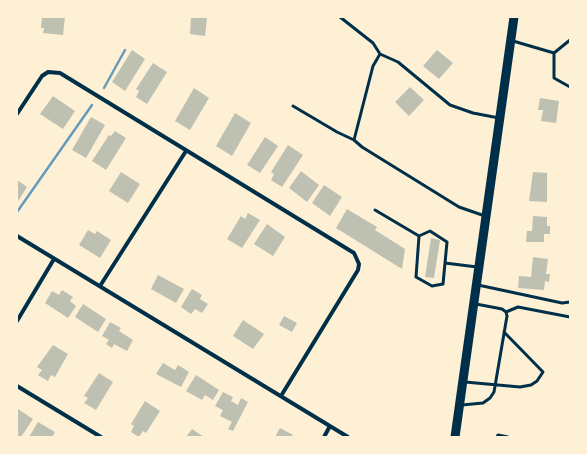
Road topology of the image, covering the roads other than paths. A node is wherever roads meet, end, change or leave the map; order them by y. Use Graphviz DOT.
graph roads {
  1 [pos="340,17"];
  2 [pos="514,17"];
  3 [pos="511,40"];
  4 [pos="570,40"];
  5 [pos="554,53"];
  6 [pos="380,54"];
  7 [pos="570,87"];
  8 [pos="293,106"];
  9 [pos="17,114"];
  10 [pos="500,118"];
  11 [pos="354,140"];
  12 [pos="186,151"];
  13 [pos="375,210"];
  14 [pos="485,216"];
  15 [pos="17,236"];
  16 [pos="419,236"];
  17 [pos="54,259"];
  18 [pos="445,263"];
  19 [pos="479,268"];
  20 [pos="476,284"];
  21 [pos="100,286"];
  22 [pos="570,302"];
  23 [pos="474,304"];
  24 [pos="506,312"];
  25 [pos="570,317"];
  26 [pos="17,321"];
  27 [pos="504,332"];
  28 [pos="463,382"];
  29 [pos="495,384"];
  30 [pos="17,386"];
  31 [pos="281,396"];
  32 [pos="460,405"];
  33 [pos="330,426"];
  34 [pos="101,437"];
  35 [pos="324,437"];
  36 [pos="348,437"];
  37 [pos="455,437"];
  38 [pos="497,437"];
  39 [pos="508,437"];
  1 -- 6 [label="lane"];
  2 -- 3 [label="main road"];
  3 -- 5 [label="lane"];
  3 -- 10 [label="main road"];
  4 -- 5 [label="lane"];
  5 -- 7 [label="lane"];
  6 -- 10 [label="lane"];
  6 -- 11 [label="lane"];
  8 -- 11 [label="lane"];
  9 -- 12 [label="street"];
  10 -- 14 [label="main road"];
  11 -- 14 [label="lane"];
  12 -- 21 [label="street"];
  12 -- 31 [label="street"];
  13 -- 16 [label="lane"];
  14 -- 19 [label="main road"];
  15 -- 17 [label="street"];
  16 -- 18 [label="lane"];
  16 -- 18 [label="lane"];
  17 -- 21 [label="street"];
  17 -- 26 [label="street"];
  18 -- 19 [label="lane"];
  19 -- 20 [label="main road"];
  20 -- 22 [label="lane"];
  20 -- 23 [label="main road"];
  21 -- 31 [label="street"];
  23 -- 24 [label="lane"];
  23 -- 28 [label="main road"];
  24 -- 25 [label="lane"];
  24 -- 27 [label="lane"];
  27 -- 29 [label="lane"];
  27 -- 29 [label="lane"];
  28 -- 29 [label="lane"];
  28 -- 32 [label="main road"];
  29 -- 32 [label="lane"];
  30 -- 34 [label="street"];
  31 -- 33 [label="street"];
  32 -- 37 [label="main road"];
  33 -- 35 [label="street"];
  33 -- 36 [label="street"];
  38 -- 39 [label="lane"];
}
